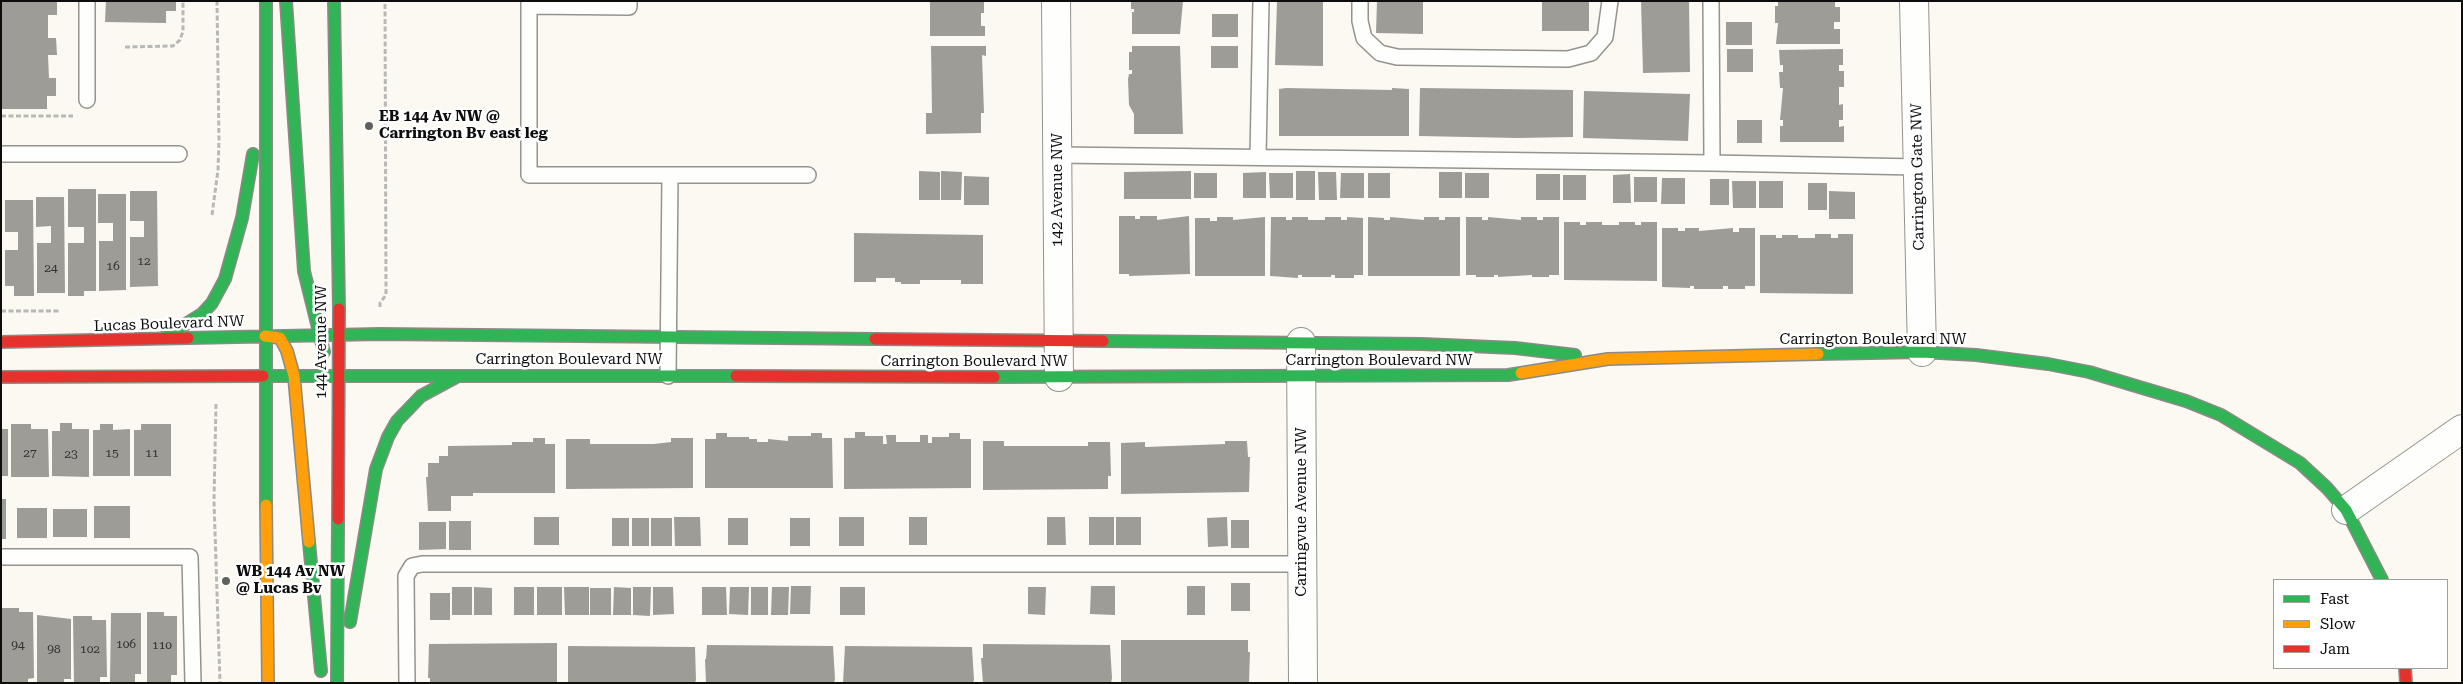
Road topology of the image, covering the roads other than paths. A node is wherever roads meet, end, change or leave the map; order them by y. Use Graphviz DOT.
graph roads {
  1 [pos="87,1"];
  2 [pos="266,1"];
  3 [pos="286,1"];
  4 [pos="334,1"];
  5 [pos="629,1"];
  6 [pos="1261,1"];
  7 [pos="1360,1"];
  8 [pos="1610,1"];
  9 [pos="1710,1"];
  10 [pos="1914,1"];
  11 [pos="1057,2"];
  12 [pos="529,3"];
  13 [pos="266,81"];
  14 [pos="87,100"];
  15 [pos="1,154"];
  16 [pos="179,154"];
  17 [pos="1058,155"];
  18 [pos="1258,157"];
  19 [pos="1712,163"];
  20 [pos="1918,167"];
  21 [pos="670,175"];
  22 [pos="808,175"];
  23 [pos="339,334"];
  24 [pos="318,335"];
  25 [pos="265,336"];
  26 [pos="670,337"];
  27 [pos="163,338"];
  28 [pos="1059,340"];
  29 [pos="1,342"];
  30 [pos="1301,342"];
  31 [pos="1922,352"];
  32 [pos="1608,359"];
  33 [pos="462,374"];
  34 [pos="266,376"];
  35 [pos="294,376"];
  36 [pos="338,376"];
  37 [pos="668,376"];
  38 [pos="1302,376"];
  39 [pos="1,377"];
  40 [pos="1059,377"];
  41 [pos="2462,429"];
  42 [pos="2346,510"];
  43 [pos="1,557"];
  44 [pos="1303,564"];
  45 [pos="2381,579"];
  46 [pos="2405,669"];
  47 [pos="193,683"];
  48 [pos="268,683"];
  49 [pos="322,683"];
  50 [pos="338,683"];
  51 [pos="407,683"];
  52 [pos="1303,683"];
  53 [pos="2406,683"];
  1 -- 14 [label="lane"];
  2 -- 13 [label="street"];
  3 -- 24 [label="street"];
  4 -- 23 [label="street, 144 Avenue NW"];
  5 -- 12 [label="lane"];
  6 -- 18 [label="lane"];
  7 -- 8 [label="lane"];
  9 -- 19 [label="lane"];
  10 -- 20 [label="street, Carrington Gate NW"];
  11 -- 17 [label="street, 142 Avenue NW"];
  12 -- 21 [label="lane"];
  13 -- 25 [label="street"];
  13 -- 27 [label="street"];
  15 -- 16 [label="lane"];
  17 -- 18 [label="lane"];
  17 -- 28 [label="street, 142 Avenue NW"];
  18 -- 19 [label="lane"];
  19 -- 20 [label="lane"];
  20 -- 31 [label="street, Carrington Gate NW"];
  21 -- 22 [label="lane"];
  21 -- 26 [label="lane"];
  23 -- 24 [label="street, Lucas Boulevard NW"];
  23 -- 26 [label="street, Carrington Boulevard NW"];
  23 -- 36 [label="street, 144 Avenue NW"];
  24 -- 25 [label="street, Lucas Boulevard NW"];
  24 -- 36 [label="street"];
  25 -- 27 [label="street, Lucas Boulevard NW"];
  25 -- 34 [label="street"];
  25 -- 35 [label="street"];
  26 -- 28 [label="street, Carrington Boulevard NW"];
  26 -- 37 [label="lane"];
  27 -- 29 [label="street, Lucas Boulevard NW"];
  28 -- 30 [label="street, Carrington Boulevard NW"];
  28 -- 40 [label="street, 142 Avenue NW"];
  30 -- 32 [label="street, Carrington Boulevard NW"];
  30 -- 38 [label="street, Carringvue Avenue NW"];
  31 -- 32 [label="street, Carrington Boulevard NW"];
  31 -- 42 [label="street, Carrington Boulevard NW"];
  32 -- 38 [label="street, Carrington Boulevard NW"];
  33 -- 36 [label="street, Carrington Boulevard NW"];
  33 -- 37 [label="street, Carrington Boulevard NW"];
  33 -- 50 [label="street"];
  34 -- 35 [label="street"];
  34 -- 39 [label="street"];
  34 -- 48 [label="street"];
  35 -- 36 [label="street"];
  35 -- 49 [label="street"];
  36 -- 50 [label="street, 144 Avenue NW"];
  37 -- 40 [label="street, Carrington Boulevard NW"];
  38 -- 40 [label="street, Carrington Boulevard NW"];
  38 -- 44 [label="street, Carringvue Avenue NW"];
  41 -- 42 [label="street"];
  42 -- 45 [label="street, Carrington Boulevard NW"];
  43 -- 47 [label="lane"];
  44 -- 51 [label="lane"];
  44 -- 52 [label="street, Carringvue Avenue NW"];
  46 -- 53 [label="street"];
}
